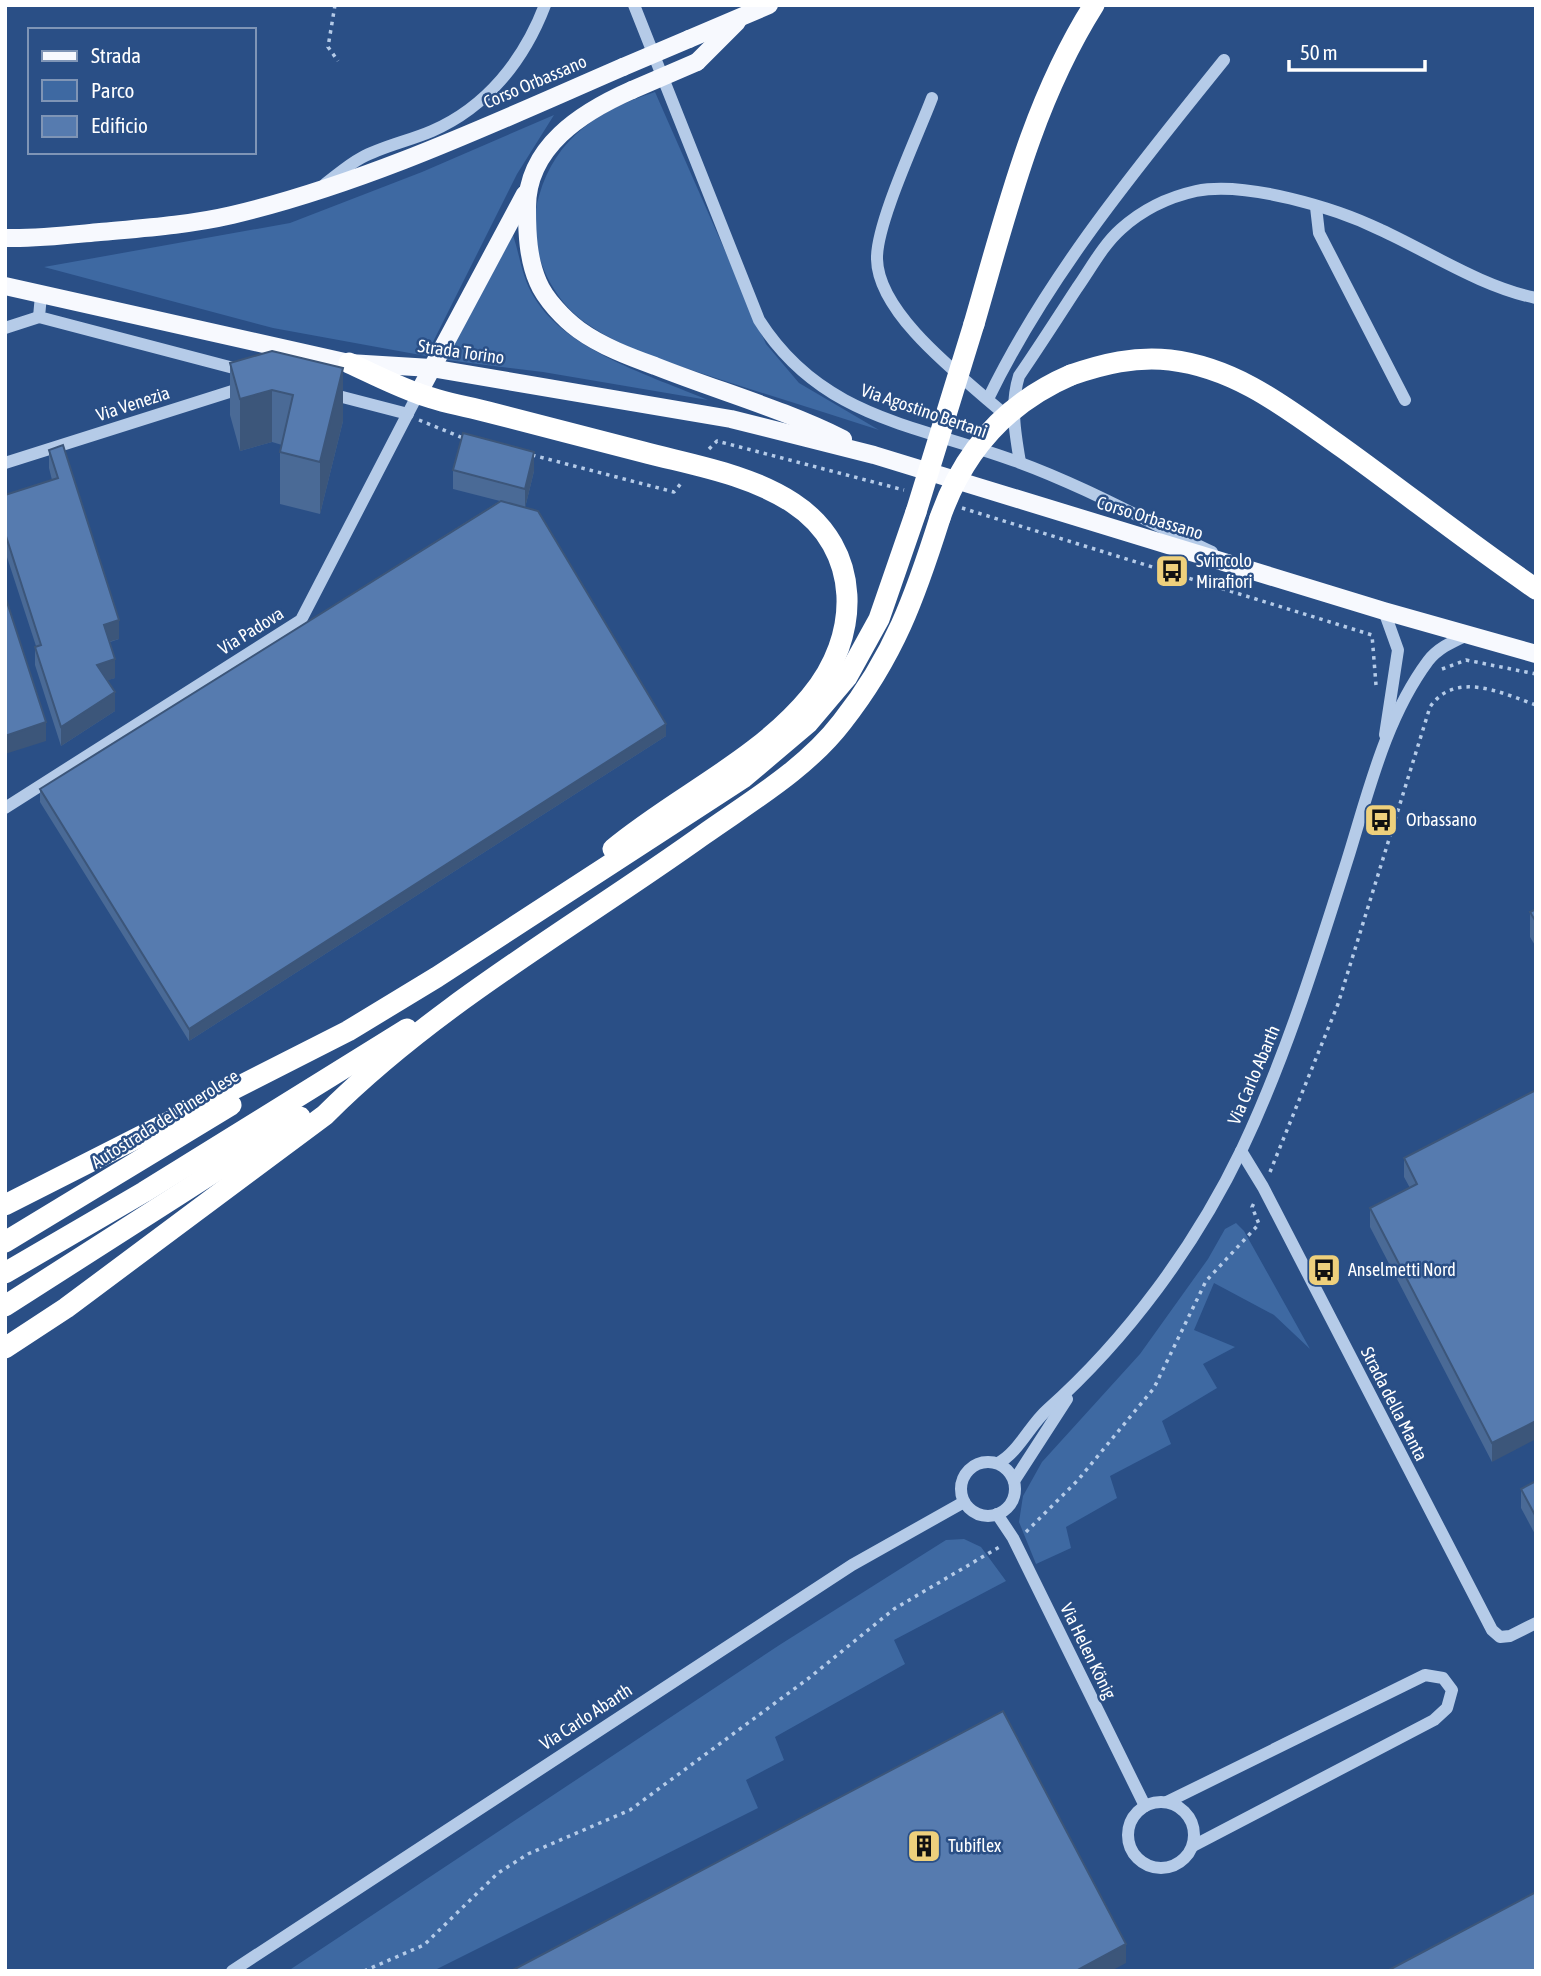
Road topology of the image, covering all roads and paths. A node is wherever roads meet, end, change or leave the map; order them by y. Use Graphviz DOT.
graph roads {
  1 [pos="335,5"];
  2 [pos="545,5"];
  3 [pos="634,5"];
  4 [pos="769,5"];
  5 [pos="1094,5"];
  6 [pos="742,17"];
  7 [pos="1224,60"];
  8 [pos="338,61"];
  9 [pos="932,98"];
  10 [pos="315,191"];
  11 [pos="526,191"];
  12 [pos="1316,207"];
  13 [pos="5,238"];
  14 [pos="5,286"];
  15 [pos="41,295"];
  16 [pos="1536,299"];
  17 [pos="39,317"];
  18 [pos="5,328"];
  19 [pos="349,363"];
  20 [pos="431,368"];
  21 [pos="309,388"];
  22 [pos="418,394"];
  23 [pos="988,399"];
  24 [pos="1405,400"];
  25 [pos="408,414"];
  26 [pos="1013,422"];
  27 [pos="474,440"];
  28 [pos="527,454"];
  29 [pos="706,454"];
  30 [pos="874,455"];
  31 [pos="1020,462"];
  32 [pos="5,463"];
  33 [pos="689,474"];
  34 [pos="915,503"];
  35 [pos="947,512"];
  36 [pos="1256,572"];
  37 [pos="1536,589"];
  38 [pos="1384,611"];
  39 [pos="1467,635"];
  40 [pos="1536,654"];
  41 [pos="1437,670"];
  42 [pos="1536,674"];
  43 [pos="1377,690"];
  44 [pos="1423,704"];
  45 [pos="1536,705"];
  46 [pos="1430,707"];
  47 [pos="1384,743"];
  48 [pos="5,807"];
  49 [pos="533,915"];
  50 [pos="455,1004"];
  51 [pos="348,1031"];
  52 [pos="351,1089"];
  53 [pos="1241,1151"];
  54 [pos="1263,1187"];
  55 [pos="5,1205"];
  56 [pos="5,1242"];
  57 [pos="5,1273"];
  58 [pos="5,1306"];
  59 [pos="5,1348"];
  60 [pos="1079,1382"];
  61 [pos="998,1463"];
  62 [pos="1014,1481"];
  63 [pos="964,1502"];
  64 [pos="997,1514"];
  65 [pos="1013,1538"];
  66 [pos="1536,1623"];
  67 [pos="1167,1802"];
  68 [pos="1145,1806"];
  69 [pos="1193,1846"];
  70 [pos="232,1971"];
  71 [pos="364,1971"];
  1 -- 8 [label="path"];
  2 -- 10 [label="street, Corso Orbassano"];
  3 -- 31 [label="street, Via Agostino Bertani"];
  4 -- 6 [label="main road, Corso Orbassano"];
  5 -- 34 [label="highway, bridge"];
  6 -- 10 [label="main road, Corso Orbassano, bridge"];
  6 -- 11 [label="main road, bridge"];
  7 -- 23 [label="street"];
  9 -- 23 [label="street"];
  10 -- 13 [label="main road, Corso Orbassano"];
  11 -- 20 [label="main road"];
  11 -- 30 [label="main road"];
  12 -- 16 [label="street"];
  12 -- 24 [label="street"];
  12 -- 26 [label="street"];
  14 -- 15 [label="main road, Strada Torino"];
  15 -- 17 [label="street"];
  15 -- 19 [label="main road, Strada Torino"];
  17 -- 18 [label="street"];
  17 -- 32 [label="street, Via Venezia"];
  19 -- 20 [label="main road, Strada Torino"];
  19 -- 22 [label="highway"];
  20 -- 22 [label="main road"];
  20 -- 30 [label="main road, Strada Torino"];
  21 -- 25 [label="street"];
  22 -- 25 [label="street, Via Padova"];
  22 -- 49 [label="highway"];
  23 -- 26 [label="street"];
  25 -- 27 [label="path"];
  25 -- 48 [label="street, Via Padova"];
  26 -- 31 [label="street"];
  28 -- 33 [label="path"];
  29 -- 34 [label="path"];
  30 -- 36 [label="main road, Corso Orbassano"];
  31 -- 36 [label="street, Via Agostino Bertani"];
  34 -- 49 [label="highway"];
  35 -- 37 [label="highway, bridge"];
  35 -- 43 [label="path"];
  35 -- 50 [label="highway"];
  36 -- 38 [label="main road, Corso Orbassano"];
  38 -- 39 [label="main road, Corso Orbassano"];
  38 -- 47 [label="street, Via Carlo Abarth"];
  39 -- 40 [label="main road, Corso Orbassano"];
  39 -- 47 [label="street, Via Carlo Abarth"];
  41 -- 42 [label="path"];
  44 -- 46 [label="path"];
  45 -- 46 [label="path"];
  46 -- 54 [label="path"];
  47 -- 53 [label="street, Via Carlo Abarth"];
  49 -- 51 [label="highway"];
  50 -- 52 [label="highway"];
  50 -- 57 [label="highway"];
  51 -- 55 [label="highway"];
  51 -- 56 [label="highway, Autostrada del Pinerolese"];
  52 -- 58 [label="highway"];
  52 -- 59 [label="highway"];
  53 -- 54 [label="street, Strada della Manta"];
  53 -- 60 [label="street, Via Carlo Abarth"];
  54 -- 65 [label="path"];
  54 -- 66 [label="street, Strada della Manta"];
  60 -- 61 [label="street, Via Carlo Abarth"];
  60 -- 62 [label="street, Via Carlo Abarth"];
  61 -- 62 [label="street"];
  61 -- 63 [label="street, Via Carlo Abarth"];
  62 -- 64 [label="street, Via Carlo Abarth"];
  63 -- 64 [label="street"];
  63 -- 70 [label="street, Via Carlo Abarth"];
  64 -- 65 [label="street, Via Helen König"];
  65 -- 68 [label="street, Via Helen König"];
  65 -- 71 [label="path"];
  67 -- 68 [label="street"];
  67 -- 69 [label="street"];
  67 -- 69 [label="street"];
  68 -- 69 [label="street"];
}
